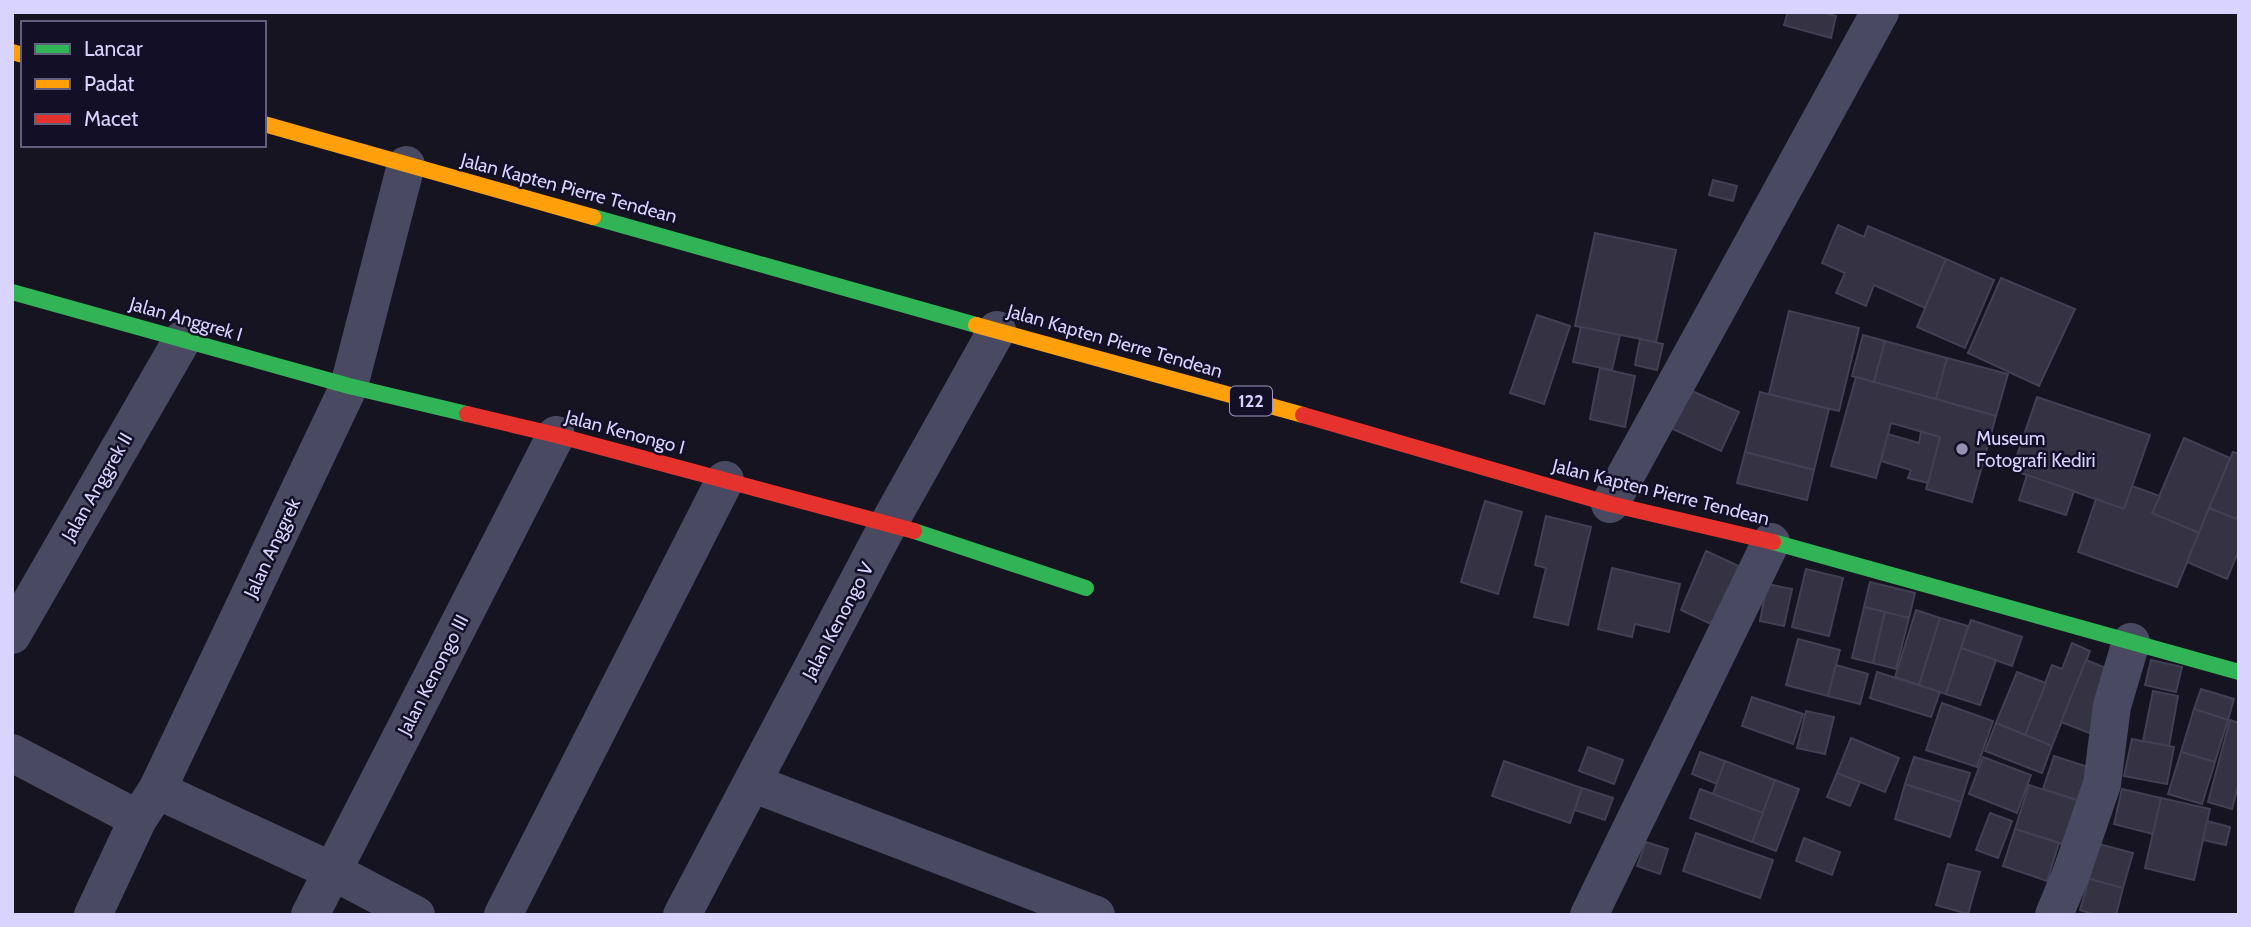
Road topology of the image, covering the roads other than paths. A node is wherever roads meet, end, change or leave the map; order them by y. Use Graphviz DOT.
graph roads {
  1 [pos="1880,12"];
  2 [pos="266,125"];
  3 [pos="406,165"];
  4 [pos="12,292"];
  5 [pos="998,330"];
  6 [pos="182,340"];
  7 [pos="349,386"];
  8 [pos="556,435"];
  9 [pos="725,480"];
  10 [pos="1610,504"];
  11 [pos="890,523"];
  12 [pos="1771,542"];
  13 [pos="1086,588"];
  14 [pos="12,635"];
  15 [pos="2131,642"];
  16 [pos="2239,672"];
  17 [pos="12,752"];
  18 [pos="752,783"];
  19 [pos="148,805"];
  20 [pos="332,872"];
  21 [pos="93,915"];
  22 [pos="310,915"];
  23 [pos="416,915"];
  24 [pos="503,915"];
  25 [pos="682,915"];
  26 [pos="1096,915"];
  27 [pos="1589,915"];
  28 [pos="2054,915"];
  1 -- 10 [label="street"];
  2 -- 3 [label="main road, Jalan Kapten Pierre Tendean / 122"];
  3 -- 5 [label="main road, Jalan Kapten Pierre Tendean / 122"];
  3 -- 7 [label="street, Jalan Anggrek"];
  4 -- 6 [label="main road, Jalan Anggrek I"];
  5 -- 10 [label="main road, Jalan Kapten Pierre Tendean / 122"];
  5 -- 11 [label="street, Jalan Kenongo V"];
  6 -- 7 [label="main road, Jalan Anggrek I"];
  6 -- 14 [label="street, Jalan Anggrek II"];
  7 -- 8 [label="main road, Jalan Kenongo I"];
  7 -- 19 [label="street, Jalan Anggrek"];
  8 -- 9 [label="main road, Jalan Kenongo I"];
  8 -- 20 [label="street, Jalan Kenongo III"];
  9 -- 11 [label="main road, Jalan Kenongo I"];
  9 -- 24 [label="street"];
  10 -- 12 [label="main road, Jalan Kapten Pierre Tendean / 122"];
  11 -- 13 [label="main road, Jalan Kenongo I"];
  11 -- 18 [label="street, Jalan Kenongo V"];
  12 -- 15 [label="main road, Jalan Kapten Pierre Tendean / 122"];
  12 -- 27 [label="street"];
  15 -- 16 [label="main road, Jalan Kapten Pierre Tendean / 122"];
  15 -- 28 [label="street"];
  17 -- 19 [label="street"];
  18 -- 25 [label="street, Jalan Kenongo V"];
  18 -- 26 [label="street"];
  19 -- 20 [label="street"];
  19 -- 21 [label="street, Jalan Anggrek"];
  20 -- 22 [label="street, Jalan Kenongo III"];
  20 -- 23 [label="street"];
}
